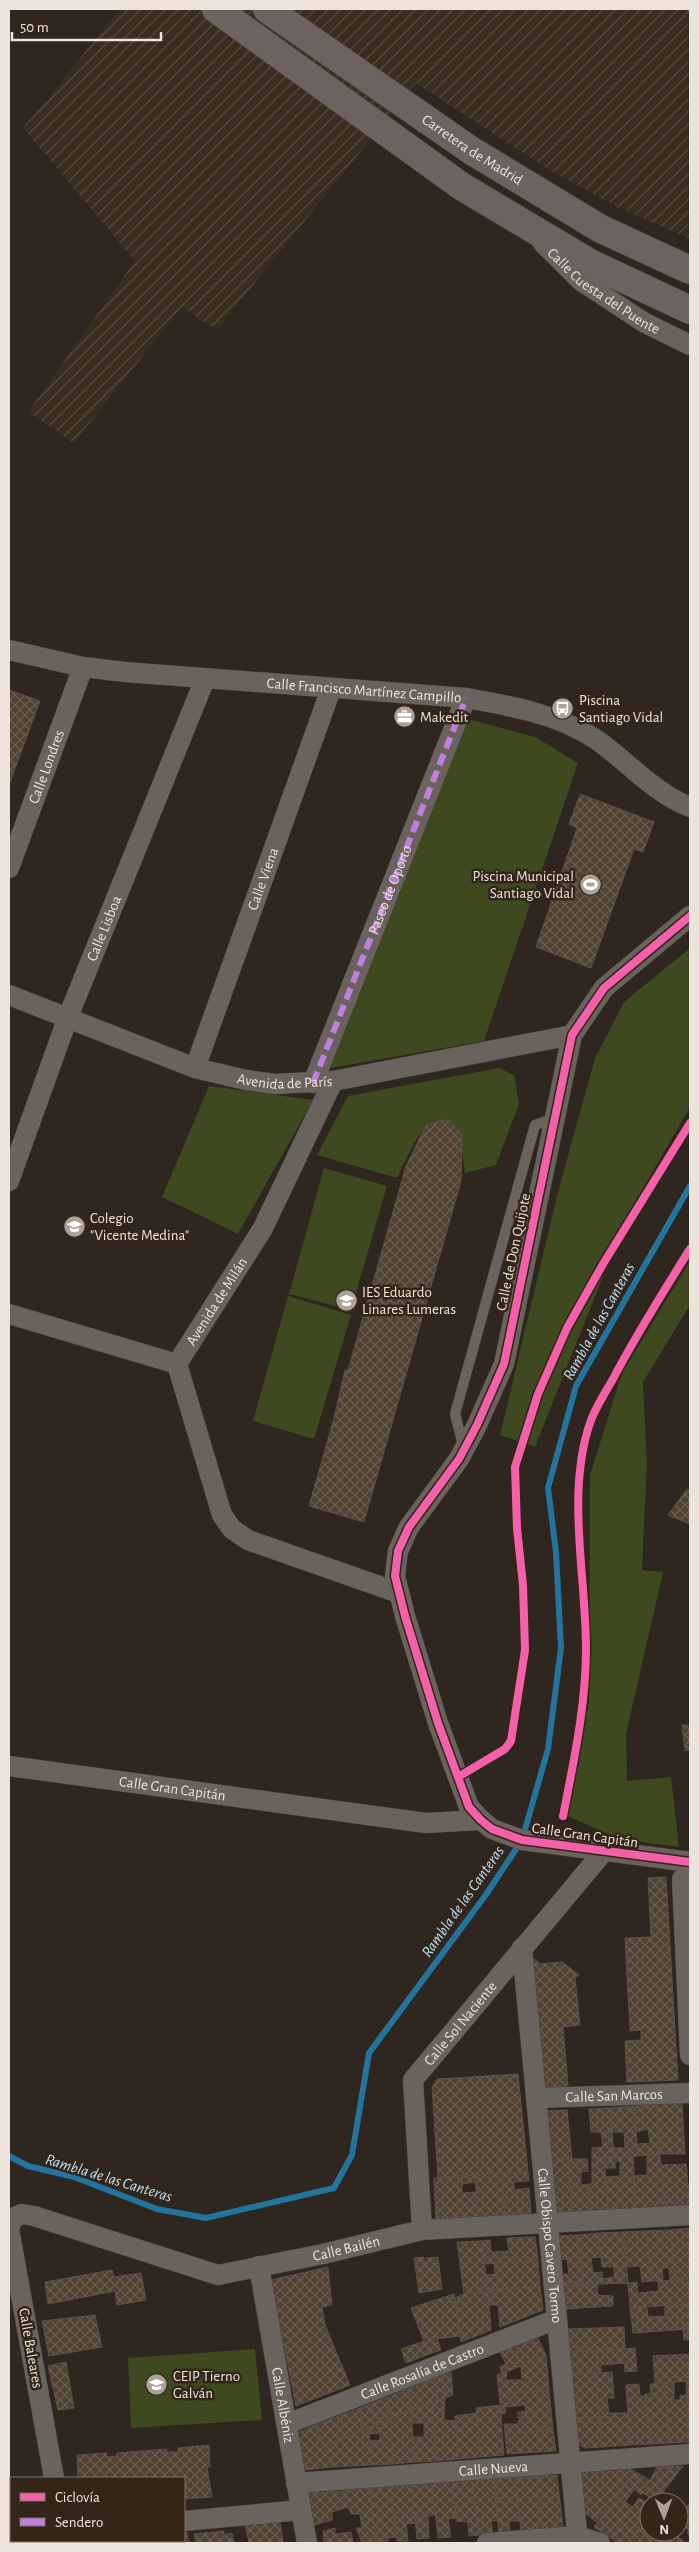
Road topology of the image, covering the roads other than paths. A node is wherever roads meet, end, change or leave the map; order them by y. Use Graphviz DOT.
graph roads {
  1 [pos="216,9"];
  2 [pos="267,9"];
  3 [pos="524,224"];
  4 [pos="690,270"];
  5 [pos="690,310"];
  6 [pos="690,346"];
  7 [pos="9,650"];
  8 [pos="83,667"];
  9 [pos="205,679"];
  10 [pos="331,689"];
  11 [pos="466,698"];
  12 [pos="690,808"];
  13 [pos="9,868"];
  14 [pos="690,916"];
  15 [pos="9,996"];
  16 [pos="68,1017"];
  17 [pos="572,1035"];
  18 [pos="195,1068"];
  19 [pos="333,1081"];
  20 [pos="313,1083"];
  21 [pos="555,1118"];
  22 [pos="9,1181"];
  23 [pos="9,1314"];
  24 [pos="177,1364"];
  25 [pos="464,1450"];
  26 [pos="399,1593"];
  27 [pos="9,1766"];
  28 [pos="481,1820"];
  29 [pos="604,1851"];
  30 [pos="688,1877"];
  31 [pos="522,1948"];
  32 [pos="690,2055"];
  33 [pos="690,2092"];
  34 [pos="536,2098"];
  35 [pos="690,2215"];
  36 [pos="13,2218"];
  37 [pos="548,2223"];
  38 [pos="422,2230"];
  39 [pos="259,2266"];
  40 [pos="557,2319"];
  41 [pos="287,2424"];
  42 [pos="690,2454"];
  43 [pos="570,2462"];
  44 [pos="54,2477"];
  45 [pos="296,2483"];
  46 [pos="301,2510"];
  47 [pos="185,2520"];
  48 [pos="578,2540"];
  49 [pos="307,2543"];
  50 [pos="487,2543"];
  51 [pos="600,2543"];
  1 -- 3 [label="main road"];
  2 -- 4 [label="main road, Carretera de Madrid"];
  3 -- 5 [label="main road"];
  3 -- 6 [label="street, Calle Cuesta del Puente"];
  7 -- 8 [label="street, Calle Francisco Martínez Campillo"];
  8 -- 9 [label="street, Calle Francisco Martínez Campillo"];
  8 -- 13 [label="street, Calle Londres"];
  9 -- 10 [label="street, Calle Francisco Martínez Campillo"];
  9 -- 16 [label="street, Calle Lisboa"];
  10 -- 11 [label="street, Calle Francisco Martínez Campillo"];
  10 -- 18 [label="street, Calle Viena"];
  11 -- 12 [label="street, Calle Francisco Martínez Campillo"];
  11 -- 20 [label="street, Paseo de Oporto"];
  14 -- 17 [label="street, Calle de Don Quijote"];
  15 -- 16 [label="street, Avenida de París"];
  16 -- 18 [label="street, Avenida de París"];
  16 -- 22 [label="street, Calle Lisboa"];
  17 -- 19 [label="street, Avenida de París"];
  17 -- 21 [label="street, Calle de Don Quijote"];
  18 -- 20 [label="street, Avenida de París"];
  19 -- 20 [label="street, Avenida de París"];
  19 -- 24 [label="street, Avenida de Milán"];
  21 -- 25 [label="street, Calle de Don Quijote"];
  21 -- 25 [label="lane"];
  23 -- 24 [label="street"];
  24 -- 26 [label="street"];
  25 -- 26 [label="street, Calle de Don Quijote"];
  26 -- 28 [label="street, Calle de Don Quijote"];
  27 -- 28 [label="street, Calle Gran Capitán"];
  28 -- 29 [label="street, Calle Gran Capitán"];
  29 -- 30 [label="street, Calle Gran Capitán"];
  29 -- 31 [label="street, Calle Sol Naciente"];
  30 -- 32 [label="street"];
  31 -- 34 [label="street, Calle Obispo Cavero Tormo"];
  31 -- 38 [label="street, Calle Sol Naciente"];
  33 -- 34 [label="street, Calle San Marcos"];
  34 -- 37 [label="street, Calle Obispo Cavero Tormo"];
  35 -- 37 [label="street, Calle Bailén"];
  36 -- 39 [label="street, Calle Bailén"];
  36 -- 44 [label="street, Calle Baleares"];
  37 -- 38 [label="street, Calle Bailén"];
  37 -- 40 [label="street, Calle Obispo Cavero Tormo"];
  38 -- 39 [label="street, Calle Bailén"];
  39 -- 41 [label="street, Calle Albéniz"];
  40 -- 41 [label="street, Calle Rosalía de Castro"];
  40 -- 43 [label="street, Calle Obispo Cavero Tormo"];
  41 -- 45 [label="street, Calle Albéniz"];
  42 -- 43 [label="street, Calle Nueva"];
  43 -- 45 [label="street, Calle Nueva"];
  43 -- 48 [label="street, Calle Obispo Cavero Tormo"];
  45 -- 46 [label="street, Calle Albéniz"];
  46 -- 47 [label="street"];
  46 -- 49 [label="street, Calle Albéniz"];
  48 -- 50 [label="street"];
  48 -- 51 [label="street"];
}
